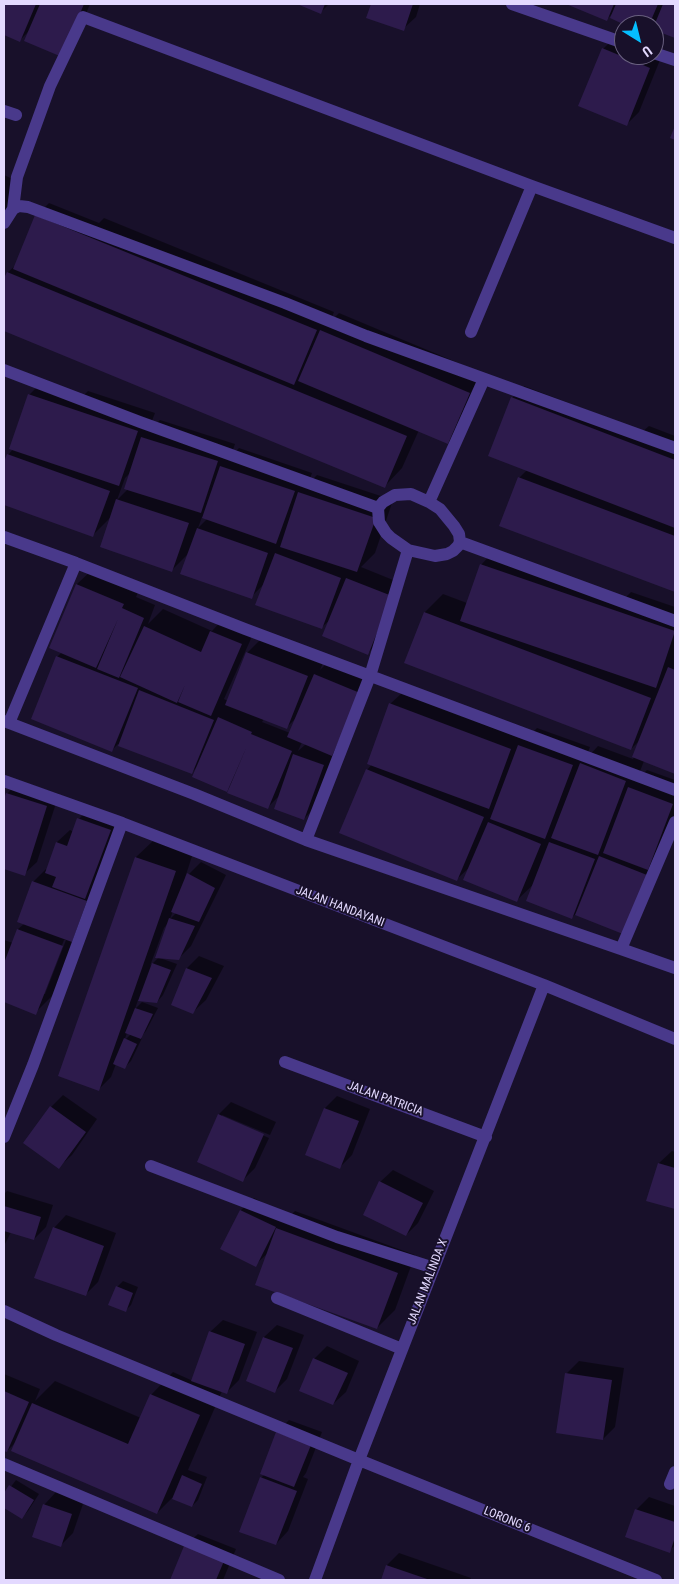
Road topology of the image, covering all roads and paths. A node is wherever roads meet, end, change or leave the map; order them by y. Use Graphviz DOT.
graph roads {
  1 [pos="512,4"];
  2 [pos="614,40"];
  3 [pos="4,111"];
  4 [pos="16,115"];
  5 [pos="532,186"];
  6 [pos="13,209"];
  7 [pos="4,224"];
  8 [pos="675,238"];
  9 [pos="471,332"];
  10 [pos="4,370"];
  11 [pos="484,379"];
  12 [pos="675,448"];
  13 [pos="429,502"];
  14 [pos="378,508"];
  15 [pos="4,537"];
  16 [pos="460,542"];
  17 [pos="408,550"];
  18 [pos="76,563"];
  19 [pos="675,621"];
  20 [pos="370,676"];
  21 [pos="6,722"];
  22 [pos="4,781"];
  23 [pos="675,790"];
  24 [pos="675,822"];
  25 [pos="122,823"];
  26 [pos="306,840"];
  27 [pos="621,949"];
  28 [pos="675,968"];
  29 [pos="544,985"];
  30 [pos="675,1039"];
  31 [pos="285,1062"];
  32 [pos="4,1137"];
  33 [pos="486,1137"];
  34 [pos="152,1166"];
  35 [pos="434,1268"];
  36 [pos="277,1298"];
  37 [pos="4,1311"];
  38 [pos="402,1350"];
  39 [pos="359,1460"];
  40 [pos="4,1464"];
  41 [pos="279,1580"];
  42 [pos="315,1580"];
  43 [pos="656,1580"];
  1 -- 2 [label="street"];
  3 -- 4 [label="street"];
  5 -- 6 [label="street"];
  5 -- 8 [label="street"];
  5 -- 9 [label="street"];
  6 -- 7 [label="street"];
  6 -- 11 [label="street"];
  10 -- 14 [label="street"];
  11 -- 12 [label="street"];
  11 -- 13 [label="street"];
  13 -- 14 [label="street"];
  13 -- 16 [label="street"];
  14 -- 17 [label="street"];
  15 -- 18 [label="street"];
  16 -- 17 [label="street"];
  16 -- 19 [label="street"];
  17 -- 20 [label="street"];
  18 -- 20 [label="street"];
  18 -- 21 [label="street"];
  20 -- 23 [label="street"];
  20 -- 26 [label="street"];
  21 -- 26 [label="street"];
  22 -- 25 [label="street, JALAN HANDAYANI"];
  24 -- 27 [label="street"];
  25 -- 29 [label="street, JALAN HANDAYANI"];
  25 -- 32 [label="street"];
  26 -- 27 [label="street"];
  27 -- 28 [label="street"];
  29 -- 30 [label="street, JALAN HANDAYANI"];
  29 -- 33 [label="street, JALAN MALINDA X"];
  31 -- 33 [label="street, JALAN PATRICIA"];
  33 -- 35 [label="street, JALAN MALINDA X"];
  34 -- 35 [label="street"];
  35 -- 38 [label="street, JALAN MALINDA X"];
  36 -- 38 [label="street"];
  37 -- 39 [label="street, LORONG 6"];
  38 -- 39 [label="street, JALAN MALINDA X"];
  39 -- 42 [label="street, JALAN MALINDA X"];
  39 -- 43 [label="street, LORONG 6"];
  40 -- 41 [label="street"];
}
